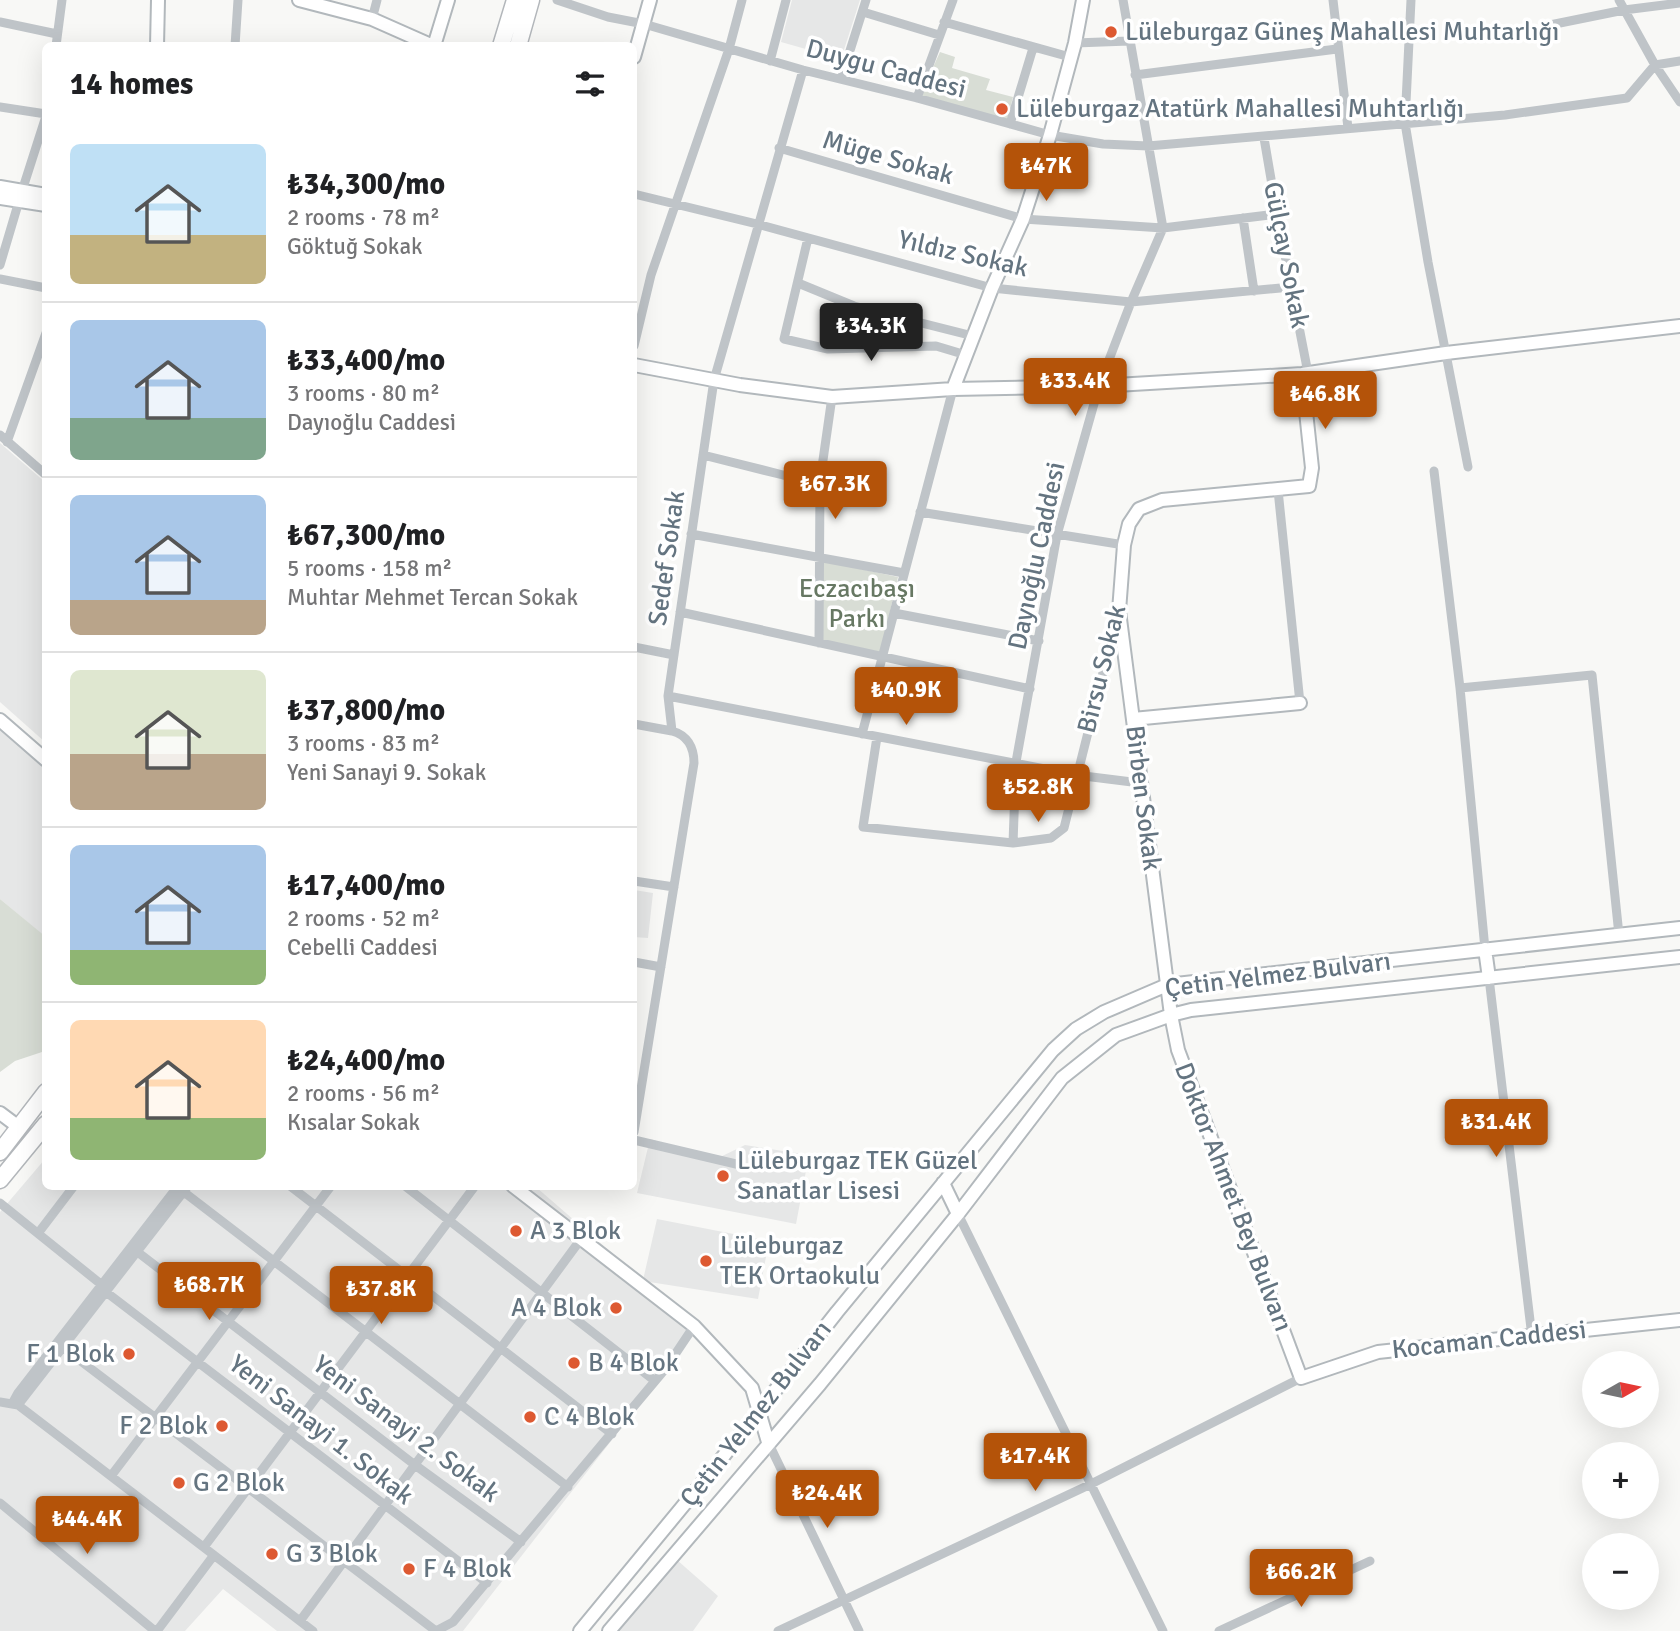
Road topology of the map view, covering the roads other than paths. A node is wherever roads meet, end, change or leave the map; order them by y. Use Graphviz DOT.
graph roads {
  1 [pos="62,0"];
  2 [pos="158,0"];
  3 [pos="238,0"];
  4 [pos="301,0"];
  5 [pos="377,0"];
  6 [pos="448,0"];
  7 [pos="515,0"];
  8 [pos="531,0"];
  9 [pos="557,0"];
  10 [pos="650,0"];
  11 [pos="742,0"];
  12 [pos="786,0"];
  13 [pos="866,0"];
  14 [pos="953,0"];
  15 [pos="1083,0"];
  16 [pos="1123,0"];
  17 [pos="1333,0"];
  18 [pos="1411,0"];
  19 [pos="1619,0"];
  20 [pos="1680,3"];
  21 [pos="1624,10"];
  22 [pos="863,12"];
  23 [pos="372,19"];
  24 [pos="0,22"];
  25 [pos="944,22"];
  26 [pos="643,24"];
  27 [pos="1545,26"];
  28 [pos="57,34"];
  29 [pos="939,35"];
  30 [pos="1129,41"];
  31 [pos="56,42"];
  32 [pos="157,42"];
  33 [pos="235,42"];
  34 [pos="424,42"];
  35 [pos="434,42"];
  36 [pos="502,42"];
  37 [pos="519,42"];
  38 [pos="1074,43"];
  39 [pos="637,46"];
  40 [pos="1033,48"];
  41 [pos="729,49"];
  42 [pos="1337,49"];
  43 [pos="1070,57"];
  44 [pos="771,61"];
  45 [pos="1680,61"];
  46 [pos="1655,65"];
  47 [pos="803,70"];
  48 [pos="1135,75"];
  49 [pos="841,79"];
  50 [pos="917,98"];
  51 [pos="1680,102"];
  52 [pos="0,107"];
  53 [pos="42,114"];
  54 [pos="1405,123"];
  55 [pos="1010,124"];
  56 [pos="42,127"];
  57 [pos="1348,128"];
  58 [pos="1050,135"];
  59 [pos="1265,138"];
  60 [pos="1147,146"];
  61 [pos="779,148"];
  62 [pos="0,187"];
  63 [pos="42,195"];
  64 [pos="637,195"];
  65 [pos="20,196"];
  66 [pos="0,198"];
  67 [pos="42,204"];
  68 [pos="676,206"];
  69 [pos="1277,214"];
  70 [pos="1243,218"];
  71 [pos="1023,219"];
  72 [pos="757,224"];
  73 [pos="1163,228"];
  74 [pos="808,238"];
  75 [pos="0,265"];
  76 [pos="0,279"];
  77 [pos="798,283"];
  78 [pos="42,287"];
  79 [pos="1291,287"];
  80 [pos="992,288"];
  81 [pos="1254,291"];
  82 [pos="1131,302"];
  83 [pos="1680,326"];
  84 [pos="637,333"];
  85 [pos="973,336"];
  86 [pos="42,343"];
  87 [pos="1446,353"];
  88 [pos="966,355"];
  89 [pos="637,366"];
  90 [pos="1305,373"];
  91 [pos="714,380"];
  92 [pos="1099,386"];
  93 [pos="953,389"];
  94 [pos="832,397"];
  95 [pos="4,438"];
  96 [pos="703,455"];
  97 [pos="1468,467"];
  98 [pos="42,471"];
  99 [pos="1434,471"];
  100 [pos="820,481"];
  101 [pos="1278,490"];
  102 [pos="920,512"];
  103 [pos="691,534"];
  104 [pos="1057,535"];
  105 [pos="1124,545"];
  106 [pos="820,557"];
  107 [pos="904,573"];
  108 [pos="1119,611"];
  109 [pos="680,612"];
  110 [pos="894,612"];
  111 [pos="1039,641"];
  112 [pos="819,642"];
  113 [pos="637,648"];
  114 [pos="674,655"];
  115 [pos="883,656"];
  116 [pos="1460,688"];
  117 [pos="1030,689"];
  118 [pos="668,696"];
  119 [pos="1300,703"];
  120 [pos="1133,719"];
  121 [pos="0,720"];
  122 [pos="637,725"];
  123 [pos="672,731"];
  124 [pos="862,734"];
  125 [pos="877,737"];
  126 [pos="42,757"];
  127 [pos="1016,762"];
  128 [pos="1076,775"];
  129 [pos="1140,783"];
  130 [pos="1013,843"];
  131 [pos="637,881"];
  132 [pos="674,887"];
  133 [pos="1680,928"];
  134 [pos="1619,934"];
  135 [pos="1485,949"];
  136 [pos="1680,957"];
  137 [pos="637,963"];
  138 [pos="660,967"];
  139 [pos="1489,978"];
  140 [pos="1167,985"];
  141 [pos="1171,1015"];
  142 [pos="42,1098"];
  143 [pos="637,1113"];
  144 [pos="0,1114"];
  145 [pos="20,1128"];
  146 [pos="42,1129"];
  147 [pos="637,1141"];
  148 [pos="0,1153"];
  149 [pos="736,1164"];
  150 [pos="0,1180"];
  151 [pos="943,1183"];
  152 [pos="71,1190"];
  153 [pos="178,1190"];
  154 [pos="184,1190"];
  155 [pos="295,1190"];
  156 [pos="328,1190"];
  157 [pos="410,1190"];
  158 [pos="472,1190"];
  159 [pos="518,1190"];
  160 [pos="0,1203"];
  161 [pos="316,1206"];
  162 [pos="958,1214"];
  163 [pos="449,1221"];
  164 [pos="38,1232"];
  165 [pos="581,1239"];
  166 [pos="134,1250"];
  167 [pos="274,1261"];
  168 [pos="407,1276"];
  169 [pos="104,1289"];
  170 [pos="541,1294"];
  171 [pos="1680,1320"];
  172 [pos="229,1321"];
  173 [pos="694,1326"];
  174 [pos="365,1332"];
  175 [pos="1532,1337"];
  176 [pos="60,1346"];
  177 [pos="500,1349"];
  178 [pos="198,1361"];
  179 [pos="1301,1378"];
  180 [pos="655,1381"];
  181 [pos="321,1392"];
  182 [pos="0,1402"];
  183 [pos="15,1404"];
  184 [pos="459,1405"];
  185 [pos="759,1412"];
  186 [pos="155,1417"];
  187 [pos="290,1432"];
  188 [pos="611,1434"];
  189 [pos="768,1442"];
  190 [pos="415,1465"];
  191 [pos="111,1476"];
  192 [pos="1090,1485"];
  193 [pos="568,1487"];
  194 [pos="248,1488"];
  195 [pos="0,1503"];
  196 [pos="384,1506"];
  197 [pos="521,1542"];
  198 [pos="204,1547"];
  199 [pos="214,1555"];
  200 [pos="344,1561"];
  201 [pos="1370,1561"];
  202 [pos="487,1583"];
  203 [pos="843,1599"];
  204 [pos="300,1621"];
  205 [pos="156,1631"];
  206 [pos="313,1631"];
  207 [pos="436,1631"];
  208 [pos="580,1631"];
  209 [pos="609,1631"];
  210 [pos="778,1631"];
  211 [pos="859,1631"];
  212 [pos="1163,1631"];
  213 [pos="1219,1631"];
  1 -- 28 [label="street"];
  2 -- 32 [label="street"];
  3 -- 33 [label="street"];
  4 -- 23 [label="street"];
  5 -- 23 [label="street"];
  6 -- 35 [label="street"];
  7 -- 36 [label="highway"];
  8 -- 37 [label="highway"];
  9 -- 26 [label="street, Duygu Caddesi"];
  10 -- 26 [label="street"];
  11 -- 41 [label="street"];
  12 -- 44 [label="street"];
  13 -- 22 [label="street"];
  14 -- 25 [label="street"];
  15 -- 38 [label="street"];
  16 -- 30 [label="street"];
  17 -- 42 [label="street"];
  18 -- 54 [label="street"];
  19 -- 21 [label="street"];
  20 -- 21 [label="street"];
  21 -- 27 [label="street"];
  21 -- 46 [label="street"];
  22 -- 29 [label="street"];
  22 -- 49 [label="street"];
  23 -- 34 [label="street"];
  24 -- 28 [label="street"];
  25 -- 29 [label="street"];
  25 -- 40 [label="street"];
  26 -- 39 [label="street"];
  26 -- 41 [label="street, Duygu Caddesi"];
  28 -- 31 [label="street"];
  29 -- 50 [label="street"];
  30 -- 38 [label="street"];
  30 -- 48 [label="street"];
  38 -- 43 [label="street"];
  40 -- 43 [label="street"];
  40 -- 55 [label="street"];
  41 -- 44 [label="street, Duygu Caddesi"];
  41 -- 68 [label="street"];
  42 -- 48 [label="street"];
  42 -- 57 [label="street"];
  43 -- 58 [label="street"];
  44 -- 47 [label="street, Duygu Caddesi"];
  45 -- 46 [label="street"];
  46 -- 51 [label="street"];
  46 -- 54 [label="street, Duygu Caddesi"];
  47 -- 49 [label="street, Duygu Caddesi"];
  47 -- 61 [label="street, Sedef Sokak"];
  48 -- 60 [label="street"];
  49 -- 50 [label="street, Duygu Caddesi"];
  50 -- 55 [label="street, Duygu Caddesi"];
  52 -- 53 [label="street"];
  54 -- 57 [label="street, Duygu Caddesi"];
  54 -- 87 [label="street"];
  55 -- 58 [label="street, Duygu Caddesi"];
  56 -- 65 [label="street"];
  57 -- 59 [label="street, Duygu Caddesi"];
  58 -- 60 [label="street, Duygu Caddesi"];
  58 -- 71 [label="street"];
  59 -- 60 [label="street, Duygu Caddesi"];
  59 -- 69 [label="street, Gülçay Sokak"];
  60 -- 73 [label="street"];
  61 -- 71 [label="street, Müge Sokak"];
  61 -- 72 [label="street, Sedef Sokak"];
  62 -- 65 [label="street"];
  63 -- 65 [label="street"];
  64 -- 68 [label="street, Yıldız Sokak"];
  65 -- 66 [label="street"];
  65 -- 67 [label="street"];
  65 -- 75 [label="street"];
  68 -- 72 [label="street, Yıldız Sokak"];
  68 -- 84 [label="street"];
  69 -- 70 [label="street, Müge Sokak"];
  69 -- 79 [label="street, Gülçay Sokak"];
  70 -- 73 [label="street, Müge Sokak"];
  70 -- 81 [label="street"];
  71 -- 73 [label="street, Müge Sokak"];
  71 -- 80 [label="street"];
  72 -- 74 [label="street, Yıldız Sokak"];
  72 -- 91 [label="street, Sedef Sokak"];
  73 -- 82 [label="street, Dayıoğlu Caddesi"];
  74 -- 77 [label="street"];
  74 -- 80 [label="street, Yıldız Sokak"];
  76 -- 78 [label="street"];
  77 -- 85 [label="street"];
  77 -- 88 [label="street"];
  79 -- 81 [label="street, Yıldız Sokak"];
  79 -- 90 [label="street, Gülçay Sokak"];
  80 -- 82 [label="street, Yıldız Sokak"];
  80 -- 85 [label="street"];
  81 -- 82 [label="street, Yıldız Sokak"];
  82 -- 92 [label="street, Dayıoğlu Caddesi"];
  83 -- 87 [label="street"];
  85 -- 88 [label="street"];
  86 -- 95 [label="street"];
  87 -- 90 [label="street"];
  87 -- 97 [label="street"];
  88 -- 93 [label="street"];
  89 -- 91 [label="street"];
  90 -- 92 [label="street"];
  90 -- 101 [label="street, Gülçay Sokak"];
  91 -- 94 [label="street"];
  91 -- 96 [label="street, Sedef Sokak"];
  92 -- 93 [label="street"];
  92 -- 104 [label="street, Dayıoğlu Caddesi"];
  93 -- 94 [label="street"];
  93 -- 102 [label="street"];
  94 -- 100 [label="street"];
  95 -- 98 [label="street"];
  96 -- 100 [label="street"];
  96 -- 103 [label="street, Sedef Sokak"];
  99 -- 116 [label="street"];
  100 -- 106 [label="street"];
  101 -- 105 [label="street, Birsu Sokak"];
  101 -- 119 [label="street"];
  102 -- 104 [label="street"];
  102 -- 107 [label="street"];
  103 -- 106 [label="street"];
  103 -- 109 [label="street, Sedef Sokak"];
  104 -- 105 [label="street"];
  104 -- 111 [label="street, Dayıoğlu Caddesi"];
  105 -- 108 [label="street, Birsu Sokak"];
  106 -- 107 [label="street"];
  106 -- 112 [label="street"];
  107 -- 110 [label="street"];
  108 -- 120 [label="street, Birben Sokak"];
  108 -- 128 [label="street, Birsu Sokak"];
  109 -- 112 [label="street"];
  109 -- 114 [label="street, Sedef Sokak"];
  110 -- 111 [label="street"];
  110 -- 115 [label="street"];
  111 -- 117 [label="street, Dayıoğlu Caddesi"];
  112 -- 115 [label="street"];
  113 -- 114 [label="street"];
  114 -- 118 [label="street, Sedef Sokak"];
  115 -- 117 [label="street"];
  115 -- 124 [label="street"];
  116 -- 134 [label="street"];
  116 -- 135 [label="street"];
  117 -- 127 [label="street, Dayıoğlu Caddesi"];
  118 -- 123 [label="street, Sedef Sokak"];
  118 -- 124 [label="street"];
  119 -- 120 [label="street"];
  120 -- 129 [label="street, Birben Sokak"];
  121 -- 126 [label="street"];
  122 -- 123 [label="street"];
  123 -- 132 [label="street"];
  124 -- 125 [label="street"];
  125 -- 127 [label="street"];
  125 -- 130 [label="street, Birsu Sokak"];
  127 -- 128 [label="street"];
  127 -- 130 [label="street, Dayıoğlu Caddesi"];
  128 -- 129 [label="street"];
  128 -- 130 [label="street, Birsu Sokak"];
  129 -- 140 [label="street, Birben Sokak"];
  131 -- 132 [label="street"];
  132 -- 138 [label="street"];
  133 -- 134 [label="street, Çetin Yelmez Bulvarı"];
  134 -- 135 [label="street, Çetin Yelmez Bulvarı"];
  135 -- 139 [label="street"];
  135 -- 140 [label="street, Çetin Yelmez Bulvarı"];
  136 -- 139 [label="street, Çetin Yelmez Bulvarı"];
  137 -- 138 [label="street"];
  138 -- 143 [label="street"];
  139 -- 141 [label="street, Çetin Yelmez Bulvarı"];
  139 -- 175 [label="street"];
  140 -- 141 [label="street, Birben Sokak"];
  140 -- 151 [label="street, Çetin Yelmez Bulvarı"];
  141 -- 162 [label="street, Çetin Yelmez Bulvarı"];
  141 -- 179 [label="street, Doktor Ahmet Bey Bulvarı"];
  142 -- 145 [label="highway"];
  144 -- 145 [label="street"];
  145 -- 148 [label="highway"];
  146 -- 150 [label="highway"];
  147 -- 149 [label="street"];
  151 -- 162 [label="street"];
  151 -- 185 [label="street, Çetin Yelmez Bulvarı"];
  152 -- 164 [label="street"];
  153 -- 166 [label="street"];
  154 -- 167 [label="street"];
  155 -- 161 [label="street"];
  156 -- 161 [label="street"];
  157 -- 163 [label="street"];
  158 -- 163 [label="street"];
  159 -- 165 [label="street"];
  160 -- 164 [label="street, Yeni Sanayi 1. Sokak"];
  161 -- 167 [label="street"];
  161 -- 168 [label="street"];
  162 -- 189 [label="street, Çetin Yelmez Bulvarı"];
  162 -- 192 [label="street"];
  163 -- 168 [label="street"];
  163 -- 170 [label="street"];
  164 -- 169 [label="street, Yeni Sanayi 1. Sokak"];
  165 -- 170 [label="street"];
  165 -- 173 [label="street"];
  166 -- 169 [label="street"];
  166 -- 172 [label="street, Yeni Sanayi 2. Sokak"];
  167 -- 172 [label="street"];
  167 -- 174 [label="street"];
  168 -- 174 [label="street"];
  168 -- 177 [label="street"];
  169 -- 176 [label="street"];
  169 -- 178 [label="street, Yeni Sanayi 1. Sokak"];
  170 -- 177 [label="street"];
  170 -- 180 [label="street"];
  171 -- 175 [label="street, Kocaman Caddesi"];
  172 -- 178 [label="street"];
  172 -- 181 [label="street, Yeni Sanayi 2. Sokak"];
  173 -- 180 [label="street"];
  173 -- 185 [label="street"];
  174 -- 181 [label="street"];
  174 -- 184 [label="street"];
  175 -- 179 [label="street, Kocaman Caddesi"];
  176 -- 183 [label="street"];
  176 -- 186 [label="street"];
  177 -- 184 [label="street"];
  177 -- 188 [label="street"];
  178 -- 186 [label="street"];
  178 -- 187 [label="street, Yeni Sanayi 1. Sokak"];
  179 -- 192 [label="street"];
  180 -- 188 [label="street"];
  181 -- 187 [label="street"];
  181 -- 190 [label="street, Yeni Sanayi 2. Sokak"];
  182 -- 183 [label="street"];
  183 -- 191 [label="street"];
  184 -- 190 [label="street"];
  184 -- 193 [label="street"];
  185 -- 189 [label="street"];
  185 -- 208 [label="street, Çetin Yelmez Bulvarı"];
  186 -- 191 [label="street"];
  186 -- 194 [label="street"];
  187 -- 194 [label="street"];
  187 -- 196 [label="street, Yeni Sanayi 1. Sokak"];
  188 -- 193 [label="street"];
  189 -- 203 [label="street"];
  189 -- 209 [label="street, Çetin Yelmez Bulvarı"];
  190 -- 196 [label="street"];
  190 -- 197 [label="street, Yeni Sanayi 2. Sokak"];
  191 -- 198 [label="street"];
  192 -- 203 [label="street"];
  192 -- 212 [label="street"];
  193 -- 197 [label="street"];
  194 -- 198 [label="street"];
  194 -- 200 [label="street"];
  195 -- 205 [label="street"];
  196 -- 200 [label="street"];
  196 -- 202 [label="street, Yeni Sanayi 1. Sokak"];
  197 -- 202 [label="street"];
  198 -- 199 [label="street"];
  199 -- 204 [label="street"];
  199 -- 205 [label="street"];
  200 -- 204 [label="street"];
  200 -- 207 [label="street"];
  201 -- 213 [label="street"];
  202 -- 207 [label="street"];
  203 -- 210 [label="street"];
  203 -- 211 [label="street"];
  204 -- 206 [label="street"];
}
